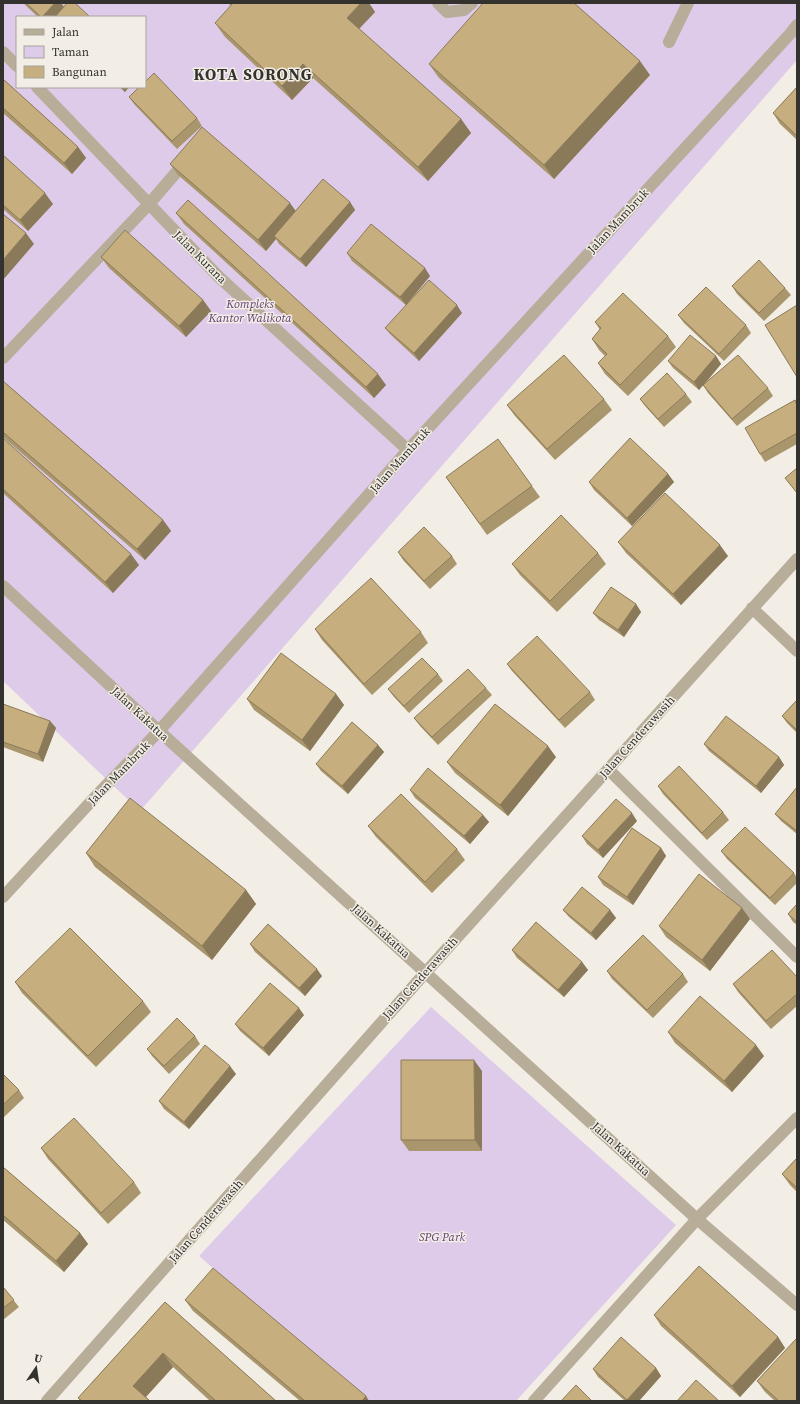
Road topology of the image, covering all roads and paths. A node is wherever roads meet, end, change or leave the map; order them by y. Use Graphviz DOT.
graph roads {
  1 [pos="438,3"];
  2 [pos="472,3"];
  3 [pos="688,3"];
  4 [pos="797,25"];
  5 [pos="669,42"];
  6 [pos="3,52"];
  7 [pos="16,65"];
  8 [pos="38,88"];
  9 [pos="193,152"];
  10 [pos="148,204"];
  11 [pos="3,358"];
  12 [pos="408,450"];
  13 [pos="797,559"];
  14 [pos="3,586"];
  15 [pos="752,608"];
  16 [pos="797,651"];
  17 [pos="159,732"];
  18 [pos="608,769"];
  19 [pos="3,897"];
  20 [pos="797,956"];
  21 [pos="426,972"];
  22 [pos="797,1118"];
  23 [pos="697,1219"];
  24 [pos="797,1305"];
  25 [pos="47,1401"];
  26 [pos="534,1401"];
  1 -- 2 [label="street"];
  3 -- 5 [label="street"];
  4 -- 12 [label="street, Jalan Mambruk"];
  6 -- 7 [label="street"];
  8 -- 10 [label="street, Jalan Kurana"];
  9 -- 10 [label="street"];
  10 -- 11 [label="street"];
  10 -- 12 [label="street, Jalan Kurana"];
  12 -- 17 [label="street, Jalan Mambruk"];
  13 -- 15 [label="street, Jalan Cenderawasih"];
  14 -- 17 [label="street, Jalan Kakatua"];
  15 -- 16 [label="street"];
  15 -- 18 [label="street, Jalan Cenderawasih"];
  17 -- 19 [label="street, Jalan Mambruk"];
  17 -- 21 [label="street, Jalan Kakatua"];
  18 -- 20 [label="street"];
  18 -- 21 [label="street, Jalan Cenderawasih"];
  21 -- 23 [label="street, Jalan Kakatua"];
  21 -- 25 [label="street, Jalan Cenderawasih"];
  22 -- 23 [label="street"];
  23 -- 24 [label="street, Jalan Kakatua"];
  23 -- 26 [label="street"];
}
